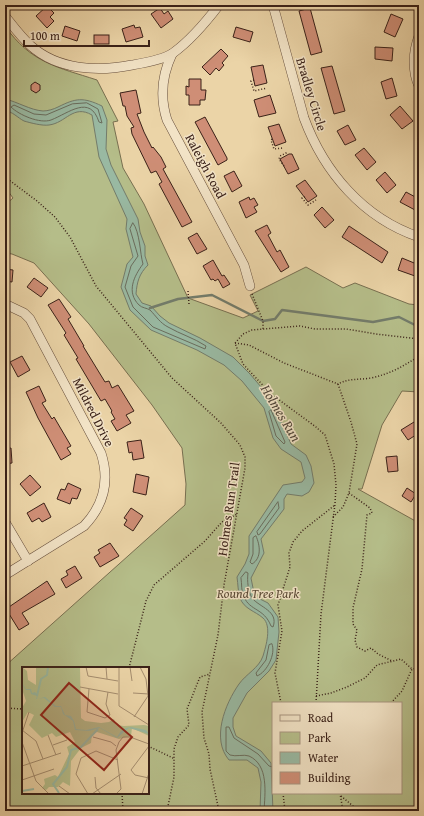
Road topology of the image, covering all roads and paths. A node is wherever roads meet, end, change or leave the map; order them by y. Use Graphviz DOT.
graph roads {
  1 [pos="219,5"];
  2 [pos="273,5"];
  3 [pos="5,16"];
  4 [pos="419,36"];
  5 [pos="172,54"];
  6 [pos="254,80"];
  7 [pos="419,86"];
  8 [pos="267,88"];
  9 [pos="272,139"];
  10 [pos="283,148"];
  11 [pos="288,152"];
  12 [pos="284,166"];
  13 [pos="5,177"];
  14 [pos="305,197"];
  15 [pos="316,200"];
  16 [pos="419,238"];
  17 [pos="250,286"];
  18 [pos="188,291"];
  19 [pos="5,304"];
  20 [pos="189,304"];
  21 [pos="263,330"];
  22 [pos="419,339"];
  23 [pos="235,343"];
  24 [pos="419,356"];
  25 [pos="338,384"];
  26 [pos="349,493"];
  27 [pos="336,504"];
  28 [pos="237,514"];
  29 [pos="333,517"];
  30 [pos="5,522"];
  31 [pos="28,561"];
  32 [pos="5,574"];
  33 [pos="392,661"];
  34 [pos="129,667"];
  35 [pos="419,668"];
  36 [pos="412,669"];
  37 [pos="210,674"];
  38 [pos="316,696"];
  39 [pos="281,702"];
  40 [pos="316,702"];
  41 [pos="392,702"];
  42 [pos="5,708"];
  43 [pos="22,709"];
  44 [pos="149,746"];
  45 [pos="175,759"];
  46 [pos="122,794"];
  47 [pos="283,794"];
  48 [pos="341,796"];
  49 [pos="123,811"];
  50 [pos="167,811"];
  51 [pos="219,811"];
  52 [pos="285,811"];
  53 [pos="343,811"];
  54 [pos="359,811"];
  1 -- 5 [label="street"];
  2 -- 16 [label="street, Bradley Circle"];
  3 -- 5 [label="street"];
  4 -- 7 [label="street"];
  5 -- 17 [label="street, Raleigh Road"];
  6 -- 8 [label="path"];
  9 -- 10 [label="path"];
  11 -- 12 [label="path"];
  13 -- 28 [label="path, Holmes Run Trail"];
  14 -- 15 [label="path"];
  17 -- 21 [label="path"];
  18 -- 20 [label="path"];
  19 -- 31 [label="street, Mildred Drive"];
  21 -- 22 [label="path"];
  21 -- 23 [label="path"];
  23 -- 25 [label="path"];
  23 -- 27 [label="path"];
  24 -- 25 [label="path"];
  25 -- 26 [label="path"];
  26 -- 29 [label="path"];
  26 -- 33 [label="path"];
  27 -- 29 [label="path"];
  27 -- 39 [label="path"];
  28 -- 34 [label="path"];
  28 -- 37 [label="path, Holmes Run Trail"];
  29 -- 38 [label="path"];
  30 -- 31 [label="street"];
  31 -- 32 [label="street, Mildred Drive"];
  33 -- 36 [label="path"];
  33 -- 38 [label="path"];
  35 -- 36 [label="path"];
  36 -- 41 [label="path"];
  37 -- 45 [label="path"];
  37 -- 51 [label="path, Holmes Run Trail"];
  38 -- 40 [label="path"];
  42 -- 43 [label="path"];
  44 -- 45 [label="path"];
  45 -- 50 [label="path"];
  46 -- 49 [label="path"];
  47 -- 52 [label="path"];
  48 -- 53 [label="path"];
  48 -- 54 [label="path"];
}
